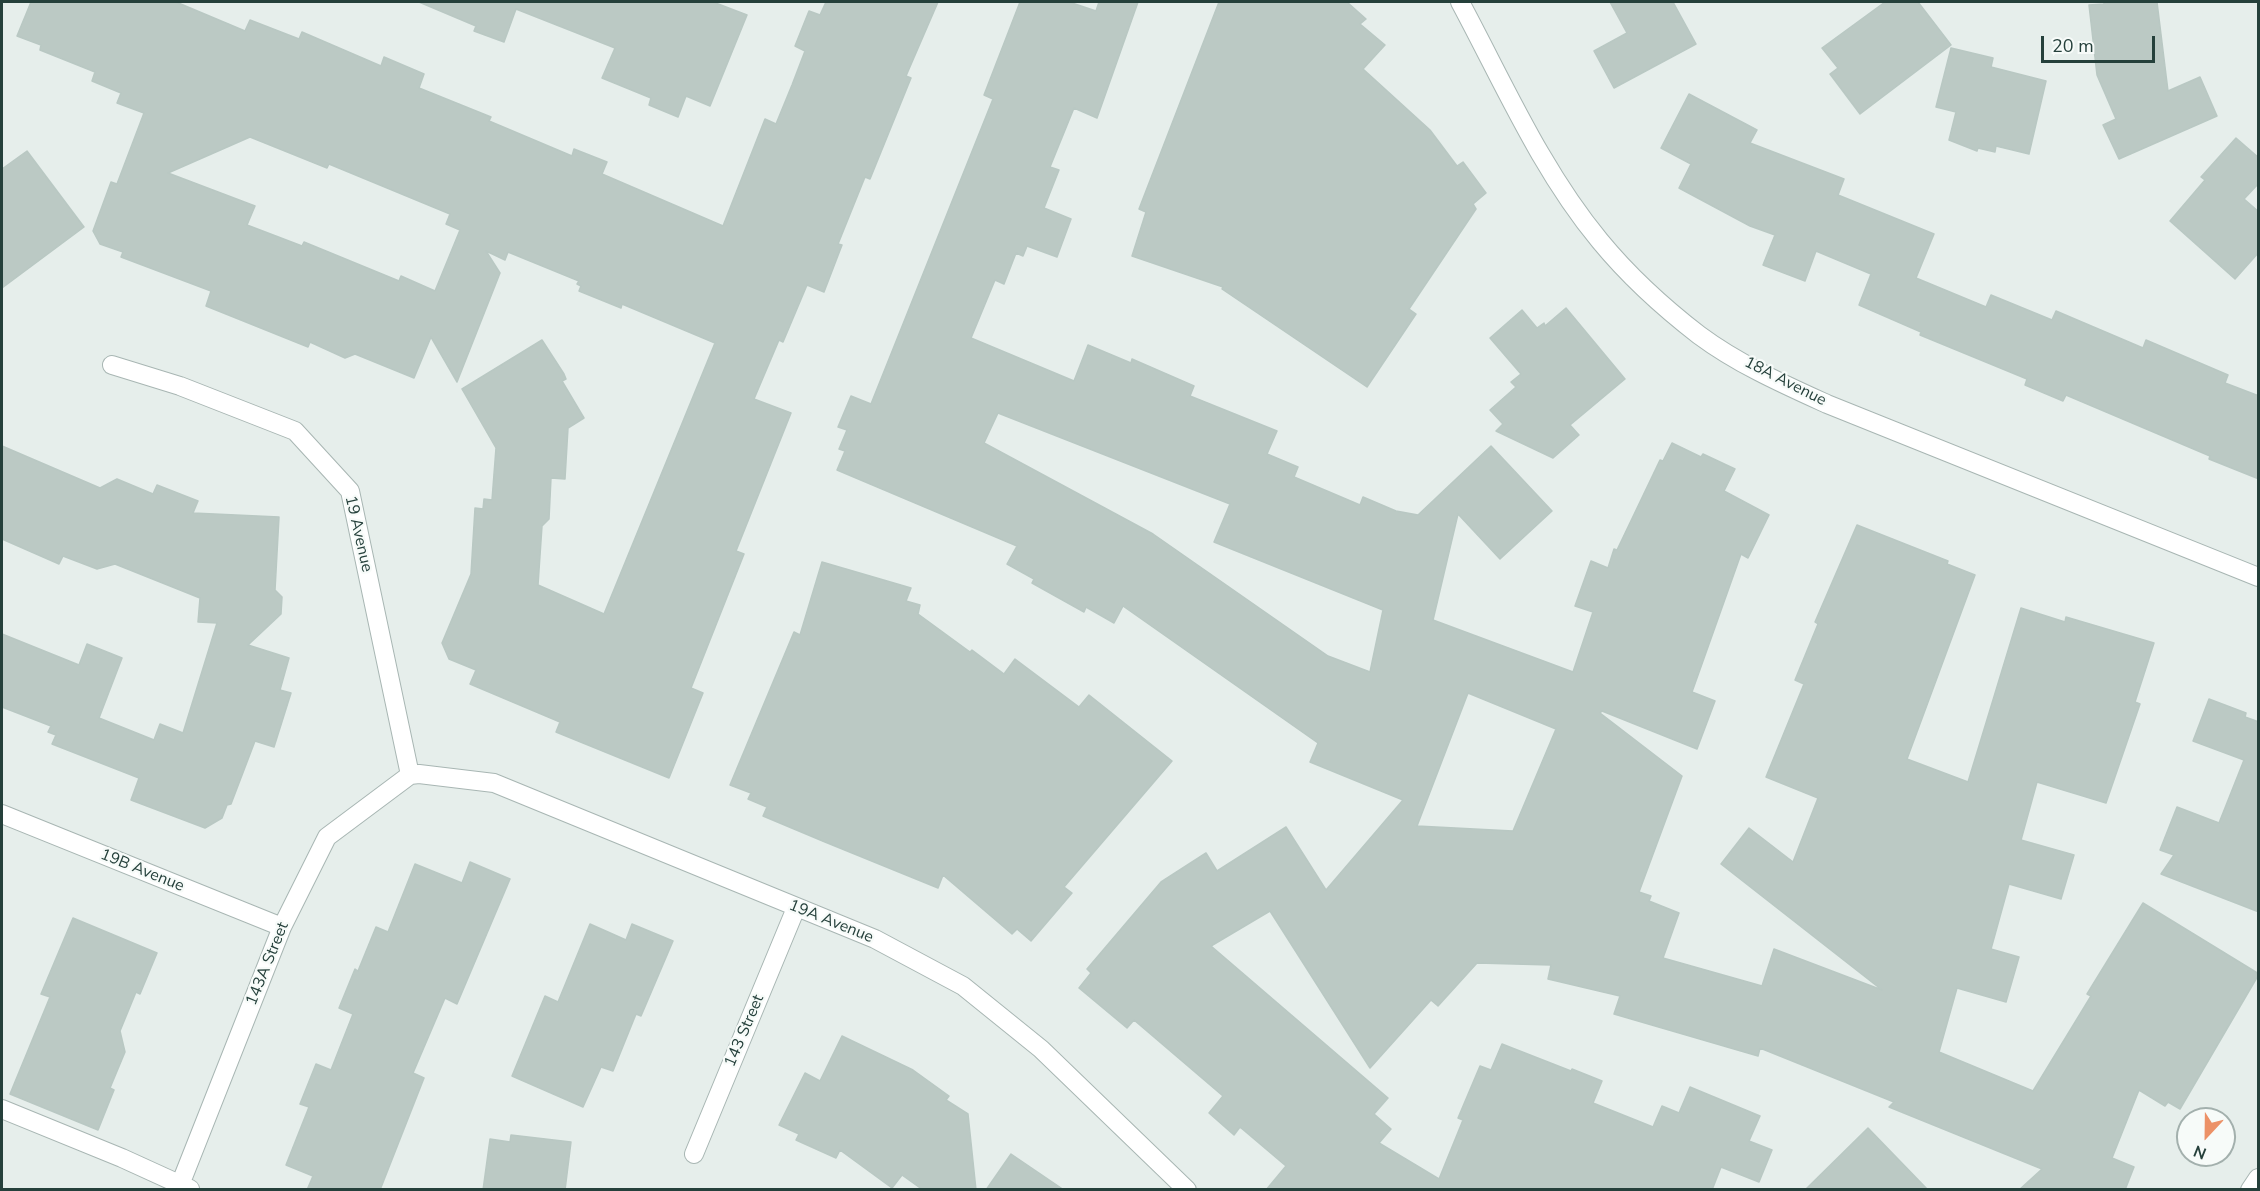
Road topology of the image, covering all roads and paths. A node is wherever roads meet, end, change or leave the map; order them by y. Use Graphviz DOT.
graph roads {
  1 [pos="1460,2"];
  2 [pos="112,365"];
  3 [pos="2259,577"];
  4 [pos="410,775"];
  5 [pos="2,814"];
  6 [pos="796,908"];
  7 [pos="282,927"];
  8 [pos="2,1109"];
  9 [pos="694,1154"];
  10 [pos="2259,1178"];
  11 [pos="183,1188"];
  12 [pos="1186,1190"];
  13 [pos="2250,1190"];
  1 -- 3 [label="street, 18A Avenue"];
  2 -- 4 [label="street, 19 Avenue"];
  4 -- 6 [label="street, 19A Avenue"];
  4 -- 7 [label="street, 143A Street"];
  5 -- 7 [label="street, 19B Avenue"];
  6 -- 9 [label="street, 143 Street"];
  6 -- 12 [label="street, 19A Avenue"];
  7 -- 11 [label="street, 143A Street"];
  8 -- 11 [label="street"];
  10 -- 13 [label="street"];
}
